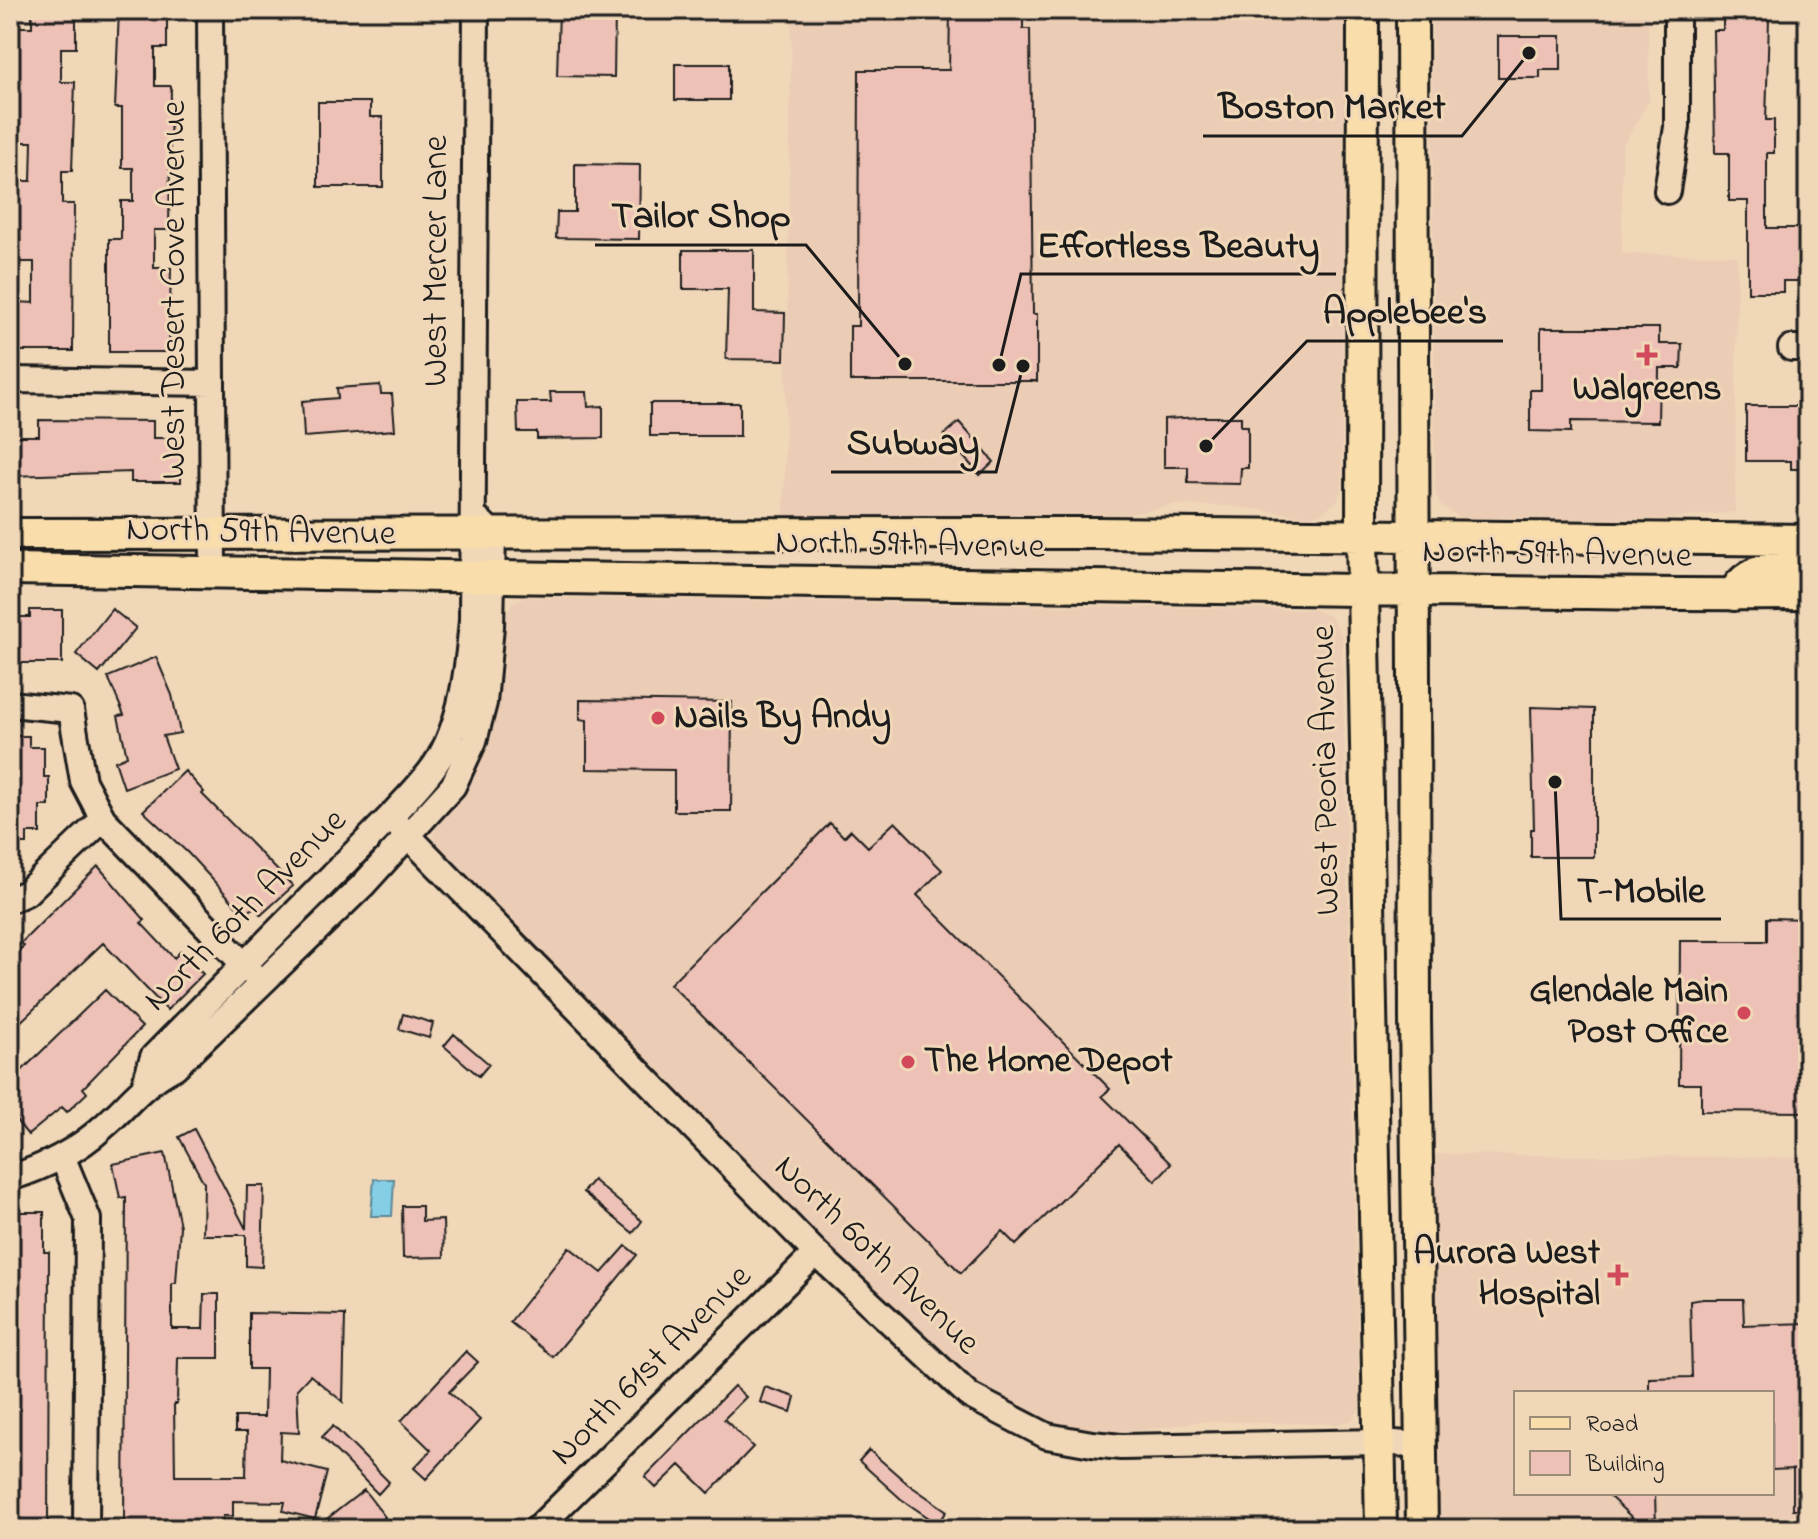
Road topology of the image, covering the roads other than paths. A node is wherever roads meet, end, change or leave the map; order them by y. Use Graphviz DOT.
graph roads {
  1 [pos="210,10"];
  2 [pos="476,10"];
  3 [pos="1363,10"];
  4 [pos="1412,10"];
  5 [pos="1677,10"];
  6 [pos="1667,191"];
  7 [pos="10,380"];
  8 [pos="212,383"];
  9 [pos="478,526"];
  10 [pos="10,534"];
  11 [pos="213,535"];
  12 [pos="1362,535"];
  13 [pos="1416,535"];
  14 [pos="1808,540"];
  15 [pos="1808,565"];
  16 [pos="10,569"];
  17 [pos="213,570"];
  18 [pos="482,576"];
  19 [pos="1363,590"];
  20 [pos="1416,591"];
  21 [pos="1808,594"];
  22 [pos="1734,595"];
  23 [pos="10,704"];
  24 [pos="390,817"];
  25 [pos="103,819"];
  26 [pos="409,838"];
  27 [pos="10,900"];
  28 [pos="245,964"];
  29 [pos="261,984"];
  30 [pos="1415,1007"];
  31 [pos="1370,1008"];
  32 [pos="145,1083"];
  33 [pos="62,1156"];
  34 [pos="10,1178"];
  35 [pos="816,1253"];
  36 [pos="1380,1442"];
  37 [pos="1421,1445"];
  38 [pos="86,1529"];
  39 [pos="537,1529"];
  40 [pos="1381,1529"];
  41 [pos="1422,1529"];
  1 -- 8 [label="street, West Desert Cove Avenue"];
  2 -- 9 [label="street, West Mercer Lane"];
  3 -- 12 [label="main road, West Peoria Avenue"];
  4 -- 13 [label="main road"];
  5 -- 6 [label="street"];
  7 -- 8 [label="street"];
  8 -- 11 [label="street, West Desert Cove Avenue"];
  9 -- 11 [label="main road, North 59th Avenue"];
  9 -- 12 [label="main road, North 59th Avenue"];
  9 -- 18 [label="street, West Mercer Lane"];
  10 -- 11 [label="main road, North 59th Avenue"];
  11 -- 17 [label="street, West Desert Cove Avenue"];
  12 -- 13 [label="main road, North 59th Avenue"];
  12 -- 19 [label="main road, West Peoria Avenue"];
  13 -- 14 [label="main road, North 59th Avenue"];
  13 -- 20 [label="main road"];
  15 -- 22 [label="main road"];
  16 -- 17 [label="main road, North 59th Avenue"];
  17 -- 18 [label="main road, North 59th Avenue"];
  18 -- 19 [label="main road, North 59th Avenue"];
  18 -- 24 [label="street, West Mercer Lane"];
  18 -- 26 [label="street, West Mercer Lane"];
  19 -- 20 [label="main road, North 59th Avenue"];
  19 -- 31 [label="main road, West Peoria Avenue"];
  20 -- 22 [label="main road, North 59th Avenue"];
  20 -- 30 [label="main road"];
  21 -- 22 [label="main road, North 59th Avenue"];
  23 -- 25 [label="street"];
  24 -- 26 [label="street, North 60th Avenue"];
  24 -- 28 [label="street, North 60th Avenue"];
  25 -- 27 [label="street"];
  25 -- 28 [label="street"];
  26 -- 29 [label="street, North 60th Avenue"];
  26 -- 35 [label="street, North 60th Avenue"];
  28 -- 29 [label="street"];
  28 -- 32 [label="street, North 60th Avenue"];
  29 -- 32 [label="street, North 60th Avenue"];
  30 -- 31 [label="main road"];
  30 -- 37 [label="main road"];
  31 -- 36 [label="main road, West Peoria Avenue"];
  32 -- 33 [label="street, North 60th Avenue"];
  33 -- 34 [label="street, North 60th Avenue"];
  33 -- 38 [label="street"];
  35 -- 36 [label="street, North 60th Avenue"];
  35 -- 39 [label="street, North 61st Avenue"];
  36 -- 37 [label="street, North 60th Avenue"];
  36 -- 40 [label="main road, West Peoria Avenue"];
  37 -- 41 [label="main road"];
}
